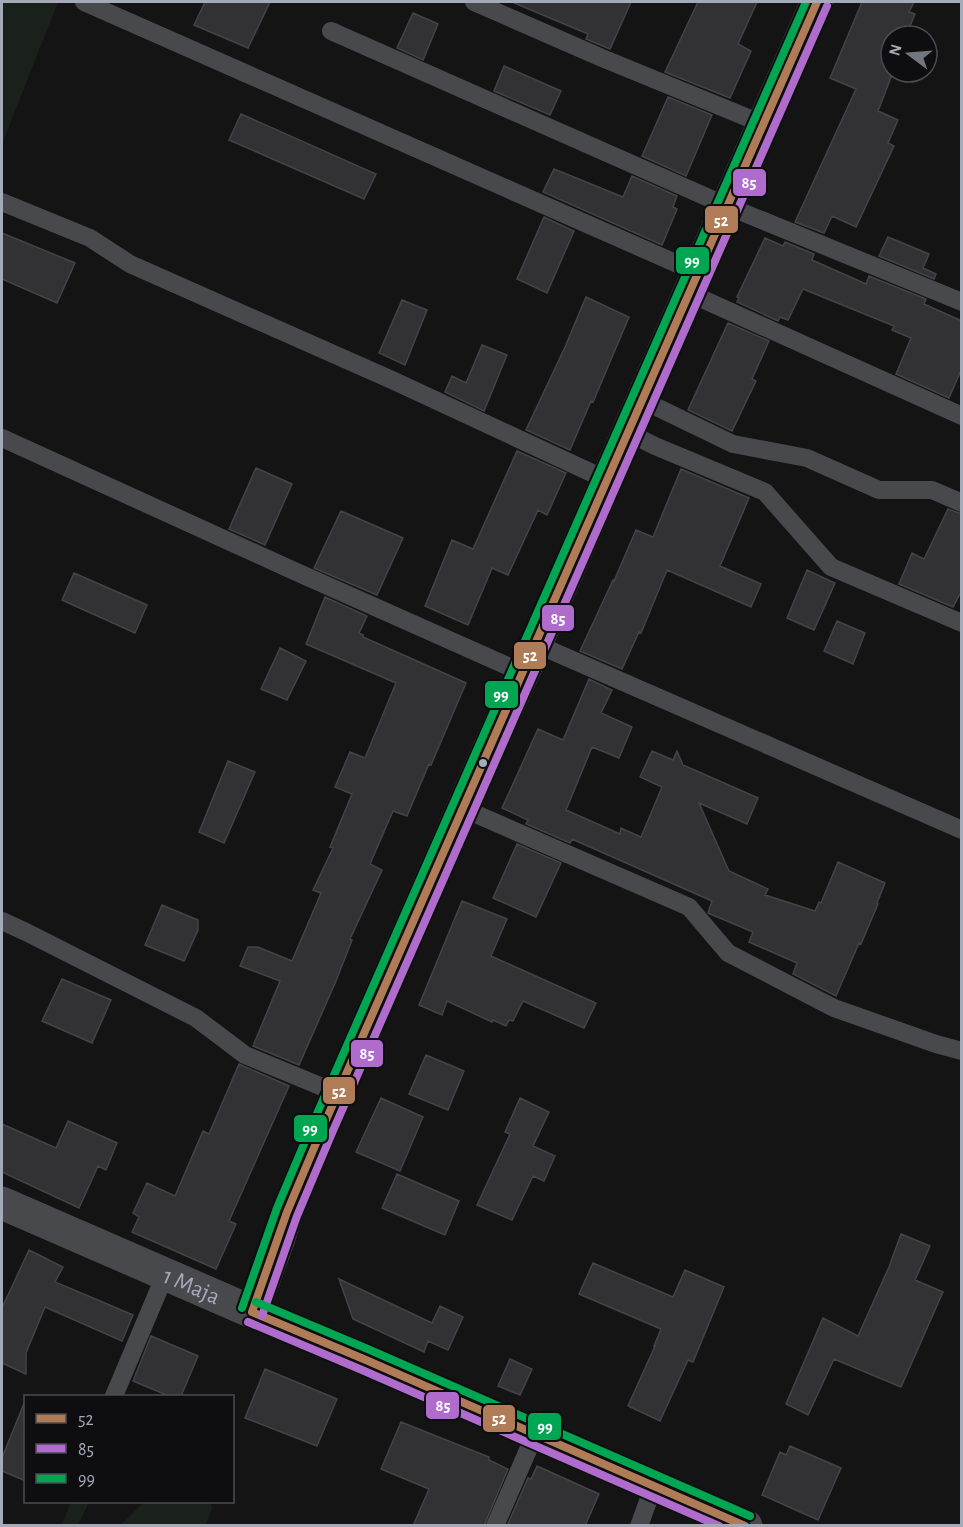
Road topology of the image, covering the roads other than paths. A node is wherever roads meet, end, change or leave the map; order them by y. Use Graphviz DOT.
graph roads {
  1 [pos="84,2"];
  2 [pos="474,2"];
  3 [pos="817,2"];
  4 [pos="331,31"];
  5 [pos="763,124"];
  6 [pos="2,202"];
  7 [pos="727,206"];
  8 [pos="693,283"];
  9 [pos="962,302"];
  10 [pos="642,400"];
  11 [pos="962,416"];
  12 [pos="627,432"];
  13 [pos="2,438"];
  14 [pos="607,480"];
  15 [pos="962,503"];
  16 [pos="962,624"];
  17 [pos="530,658"];
  18 [pos="462,808"];
  19 [pos="962,830"];
  20 [pos="2,921"];
  21 [pos="962,1051"];
  22 [pos="337,1094"];
  23 [pos="2,1203"];
  24 [pos="165,1275"];
  25 [pos="252,1312"];
  26 [pos="114,1395"];
  27 [pos="536,1434"];
  28 [pos="654,1485"];
  29 [pos="495,1526"];
  30 [pos="639,1526"];
  31 [pos="746,1526"];
  1 -- 8 [label="lane"];
  2 -- 5 [label="lane"];
  3 -- 5 [label="street"];
  4 -- 7 [label="lane"];
  5 -- 7 [label="street"];
  6 -- 14 [label="lane"];
  7 -- 8 [label="street"];
  7 -- 9 [label="lane"];
  8 -- 10 [label="street"];
  8 -- 11 [label="lane"];
  10 -- 12 [label="street"];
  10 -- 15 [label="lane"];
  12 -- 14 [label="street"];
  12 -- 16 [label="lane"];
  13 -- 17 [label="lane"];
  14 -- 17 [label="street"];
  17 -- 18 [label="street"];
  17 -- 19 [label="lane"];
  18 -- 21 [label="lane"];
  18 -- 22 [label="street"];
  20 -- 22 [label="lane"];
  22 -- 25 [label="street"];
  23 -- 24 [label="street, 1 Maja"];
  24 -- 25 [label="street, 1 Maja"];
  24 -- 26 [label="lane"];
  25 -- 27 [label="street, 1 Maja"];
  27 -- 28 [label="street, 1 Maja"];
  27 -- 29 [label="lane"];
  28 -- 30 [label="lane"];
  28 -- 31 [label="street, 1 Maja"];
}
